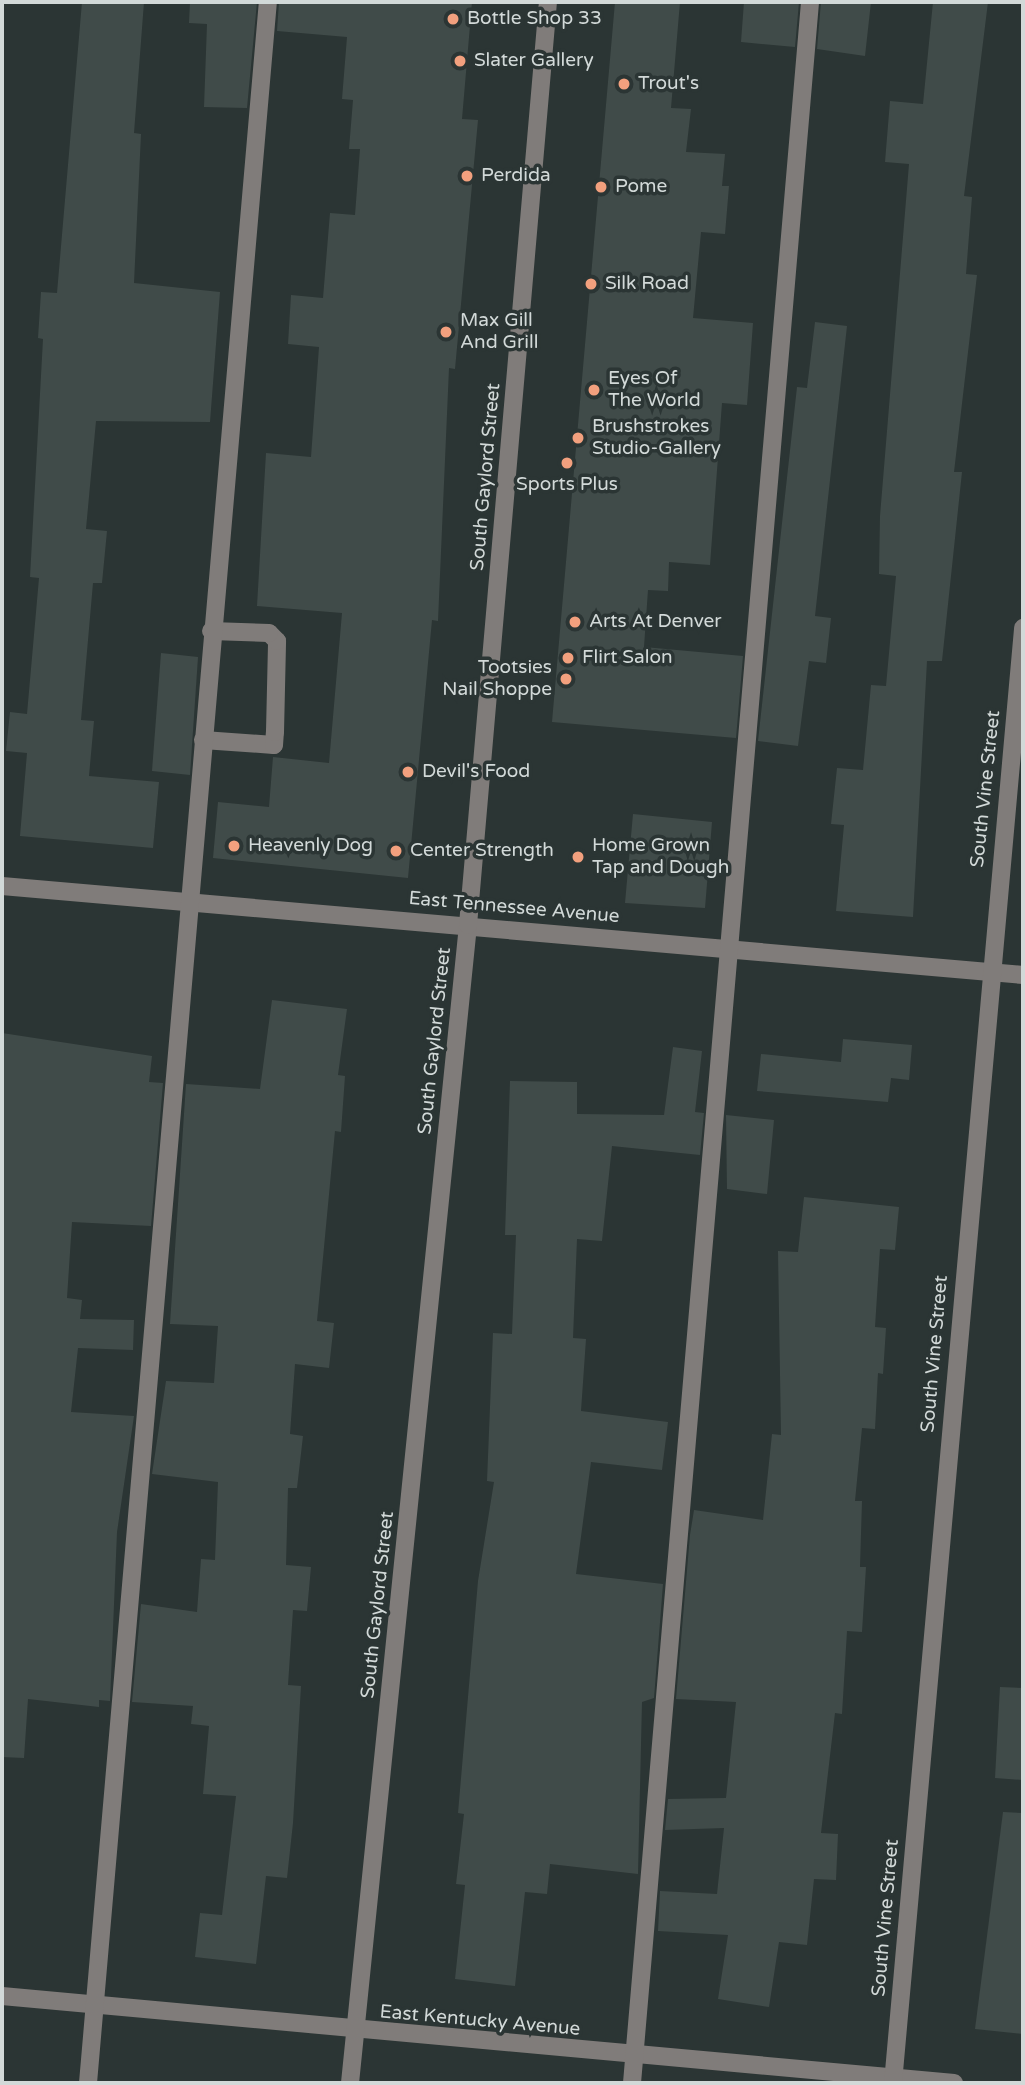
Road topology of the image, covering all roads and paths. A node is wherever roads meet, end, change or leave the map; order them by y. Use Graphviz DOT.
graph roads {
  1 [pos="268,2"];
  2 [pos="548,2"];
  3 [pos="810,2"];
  4 [pos="1023,628"];
  5 [pos="211,631"];
  6 [pos="203,740"];
  7 [pos="2,886"];
  8 [pos="191,902"];
  9 [pos="468,925"];
  10 [pos="729,947"];
  11 [pos="990,972"];
  12 [pos="1023,975"];
  13 [pos="2,1996"];
  14 [pos="95,2005"];
  15 [pos="355,2030"];
  16 [pos="635,2057"];
  17 [pos="893,2081"];
  18 [pos="88,2083"];
  19 [pos="350,2083"];
  20 [pos="632,2083"];
  21 [pos="954,2083"];
  1 -- 5 [label="street"];
  2 -- 9 [label="street, South Gaylord Street"];
  3 -- 10 [label="street"];
  4 -- 11 [label="street, South Vine Street"];
  5 -- 6 [label="street"];
  5 -- 6 [label="street"];
  6 -- 8 [label="street"];
  7 -- 8 [label="street, East Tennessee Avenue"];
  8 -- 9 [label="street, East Tennessee Avenue"];
  8 -- 14 [label="street"];
  9 -- 10 [label="street, East Tennessee Avenue"];
  9 -- 15 [label="street, South Gaylord Street"];
  10 -- 11 [label="street, East Tennessee Avenue"];
  10 -- 16 [label="street"];
  11 -- 12 [label="street, East Tennessee Avenue"];
  11 -- 17 [label="street, South Vine Street"];
  13 -- 14 [label="street, East Kentucky Avenue"];
  14 -- 15 [label="street, East Kentucky Avenue"];
  14 -- 18 [label="street"];
  15 -- 16 [label="street, East Kentucky Avenue"];
  15 -- 19 [label="street, South Gaylord Street"];
  16 -- 17 [label="street, East Kentucky Avenue"];
  16 -- 20 [label="street"];
  17 -- 21 [label="street, East Kentucky Avenue"];
}
